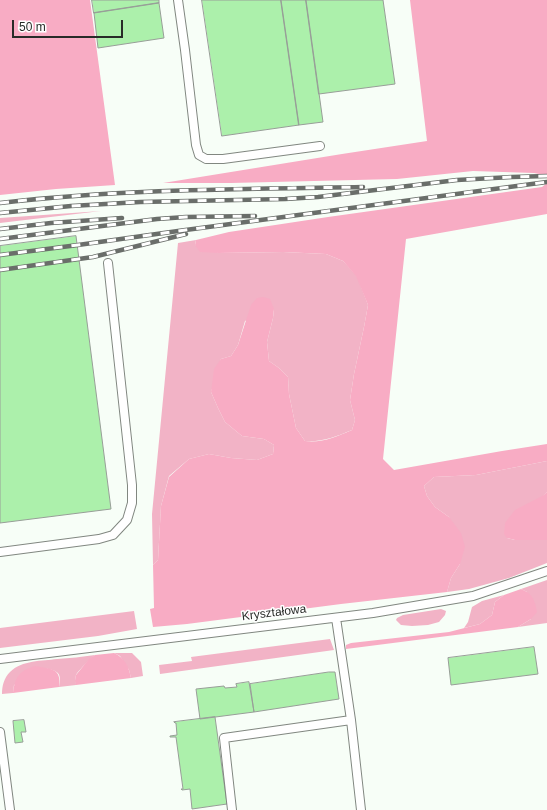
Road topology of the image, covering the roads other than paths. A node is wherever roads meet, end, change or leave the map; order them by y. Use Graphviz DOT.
graph roads {
  1 [pos="178,0"];
  2 [pos="320,146"];
  3 [pos="108,263"];
  4 [pos="0,552"];
  5 [pos="547,571"];
  6 [pos="336,618"];
  7 [pos="0,659"];
  8 [pos="351,720"];
  9 [pos="0,732"];
  10 [pos="1,744"];
  11 [pos="10,810"];
  12 [pos="232,810"];
  13 [pos="361,810"];
  1 -- 2 [label="lane"];
  3 -- 4 [label="lane"];
  5 -- 6 [label="lane, Kryształowa"];
  6 -- 7 [label="lane, Kryształowa"];
  6 -- 8 [label="lane"];
  8 -- 12 [label="lane"];
  8 -- 13 [label="lane"];
  9 -- 10 [label="lane"];
  10 -- 11 [label="lane"];
}
